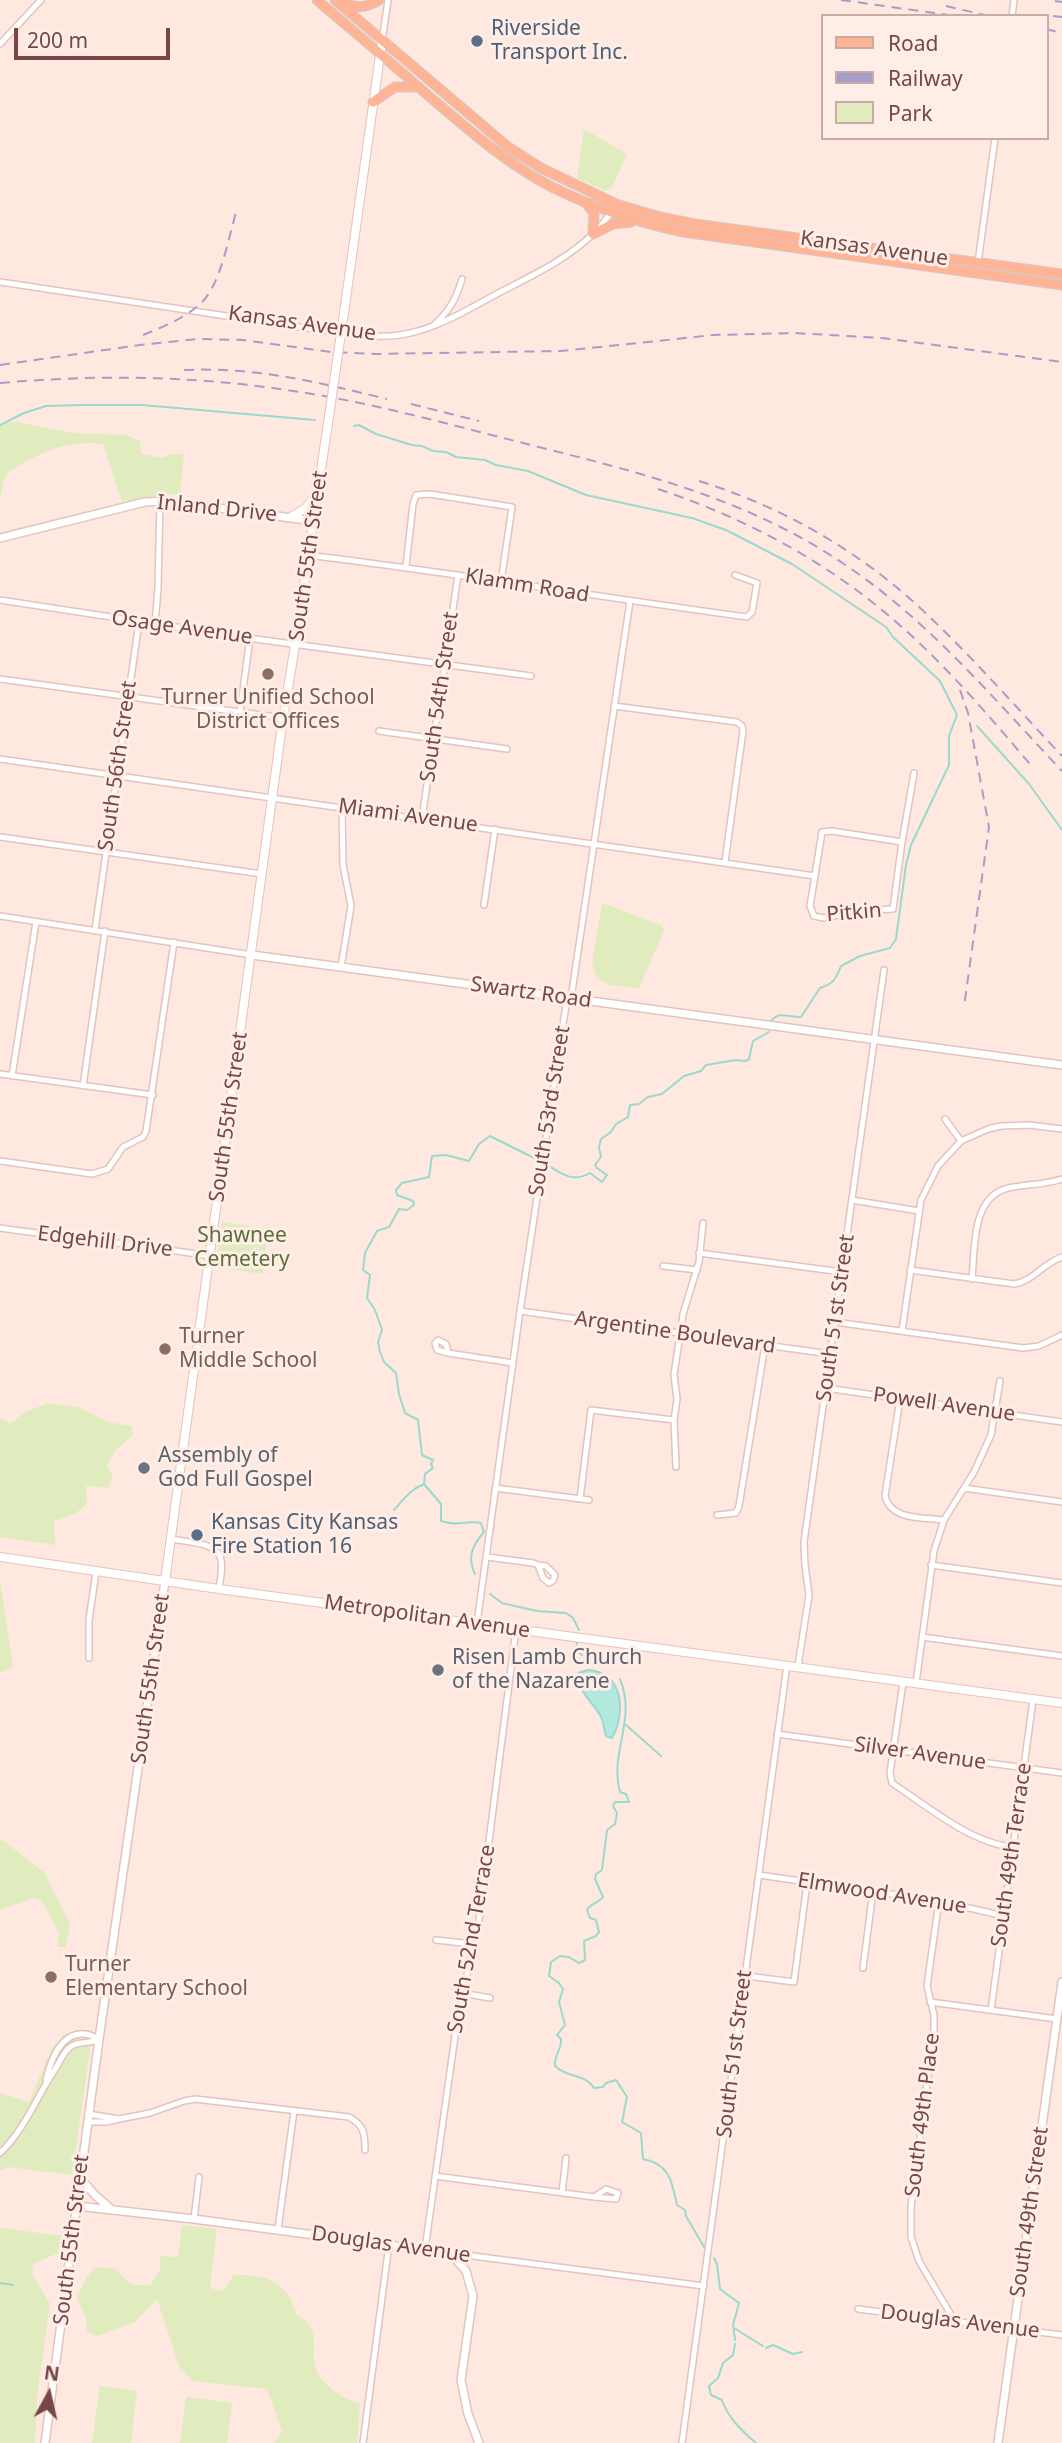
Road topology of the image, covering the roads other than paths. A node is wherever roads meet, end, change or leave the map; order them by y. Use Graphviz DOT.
graph roads {
  1 [pos="41,0"];
  2 [pos="317,0"];
  3 [pos="338,0"];
  4 [pos="379,0"];
  5 [pos="388,0"];
  6 [pos="382,41"];
  7 [pos="0,44"];
  8 [pos="380,54"];
  9 [pos="419,87"];
  10 [pos="373,102"];
  11 [pos="995,140"];
  12 [pos="585,202"];
  13 [pos="613,208"];
  14 [pos="636,222"];
  15 [pos="593,234"];
  16 [pos="978,263"];
  17 [pos="976,274"];
  18 [pos="1062,275"];
  19 [pos="462,279"];
  20 [pos="0,282"];
  21 [pos="1062,285"];
  22 [pos="432,327"];
  23 [pos="318,490"];
  24 [pos="160,501"];
  25 [pos="291,517"];
  26 [pos="313,521"];
  27 [pos="0,538"];
  28 [pos="308,555"];
  29 [pos="406,566"];
  30 [pos="458,575"];
  31 [pos="735,575"];
  32 [pos="501,583"];
  33 [pos="0,600"];
  34 [pos="630,601"];
  35 [pos="139,622"];
  36 [pos="155,624"];
  37 [pos="250,638"];
  38 [pos="297,643"];
  39 [pos="444,665"];
  40 [pos="531,676"];
  41 [pos="0,679"];
  42 [pos="128,698"];
  43 [pos="614,706"];
  44 [pos="240,712"];
  45 [pos="283,718"];
  46 [pos="379,731"];
  47 [pos="434,738"];
  48 [pos="507,749"];
  49 [pos="0,758"];
  50 [pos="914,773"];
  51 [pos="117,775"];
  52 [pos="272,796"];
  53 [pos="342,807"];
  54 [pos="422,818"];
  55 [pos="495,829"];
  56 [pos="0,837"];
  57 [pos="902,842"];
  58 [pos="594,843"];
  59 [pos="106,852"];
  60 [pos="725,862"];
  61 [pos="262,874"];
  62 [pos="815,876"];
  63 [pos="484,905"];
  64 [pos="0,916"];
  65 [pos="36,922"];
  66 [pos="95,930"];
  67 [pos="105,931"];
  68 [pos="174,942"];
  69 [pos="251,955"];
  70 [pos="341,967"];
  71 [pos="884,970"];
  72 [pos="568,998"];
  73 [pos="874,1040"];
  74 [pos="1062,1065"];
  75 [pos="0,1074"];
  76 [pos="12,1076"];
  77 [pos="83,1086"];
  78 [pos="153,1095"];
  79 [pos="945,1119"];
  80 [pos="1062,1129"];
  81 [pos="961,1141"];
  82 [pos="0,1161"];
  83 [pos="1062,1179"];
  84 [pos="852,1200"];
  85 [pos="919,1212"];
  86 [pos="703,1223"];
  87 [pos="0,1228"];
  88 [pos="699,1253"];
  89 [pos="211,1256"];
  90 [pos="1062,1256"];
  91 [pos="663,1266"];
  92 [pos="697,1270"];
  93 [pos="910,1270"];
  94 [pos="842,1272"];
  95 [pos="972,1279"];
  96 [pos="520,1311"];
  97 [pos="835,1322"];
  98 [pos="902,1331"];
  99 [pos="680,1332"];
  100 [pos="1062,1335"];
  101 [pos="765,1345"];
  102 [pos="448,1353"];
  103 [pos="830,1354"];
  104 [pos="513,1363"];
  105 [pos="1000,1381"];
  106 [pos="826,1388"];
  107 [pos="900,1399"];
  108 [pos="996,1413"];
  109 [pos="674,1420"];
  110 [pos="1062,1422"];
  111 [pos="676,1466"];
  112 [pos="495,1488"];
  113 [pos="964,1488"];
  114 [pos="580,1499"];
  115 [pos="589,1500"];
  116 [pos="1062,1502"];
  117 [pos="717,1515"];
  118 [pos="944,1520"];
  119 [pos="171,1539"];
  120 [pos="0,1557"];
  121 [pos="487,1557"];
  122 [pos="538,1565"];
  123 [pos="931,1565"];
  124 [pos="96,1572"];
  125 [pos="165,1581"];
  126 [pos="1062,1583"];
  127 [pos="219,1589"];
  128 [pos="477,1623"];
  129 [pos="516,1629"];
  130 [pos="922,1637"];
  131 [pos="1062,1656"];
  132 [pos="89,1658"];
  133 [pos="787,1665"];
  134 [pos="798,1667"];
  135 [pos="903,1682"];
  136 [pos="916,1683"];
  137 [pos="1033,1700"];
  138 [pos="1062,1703"];
  139 [pos="777,1734"];
  140 [pos="894,1750"];
  141 [pos="1024,1768"];
  142 [pos="1062,1773"];
  143 [pos="1013,1847"];
  144 [pos="759,1875"];
  145 [pos="807,1883"];
  146 [pos="873,1891"];
  147 [pos="939,1901"];
  148 [pos="1004,1916"];
  149 [pos="436,1940"];
  150 [pos="472,1944"];
  151 [pos="863,1968"];
  152 [pos="747,1976"];
  153 [pos="1062,1982"];
  154 [pos="462,1993"];
  155 [pos="490,1998"];
  156 [pos="929,2002"];
  157 [pos="991,2010"];
  158 [pos="1057,2019"];
  159 [pos="99,2039"];
  160 [pos="294,2111"];
  161 [pos="88,2118"];
  162 [pos="365,2150"];
  163 [pos="0,2153"];
  164 [pos="566,2158"];
  165 [pos="436,2175"];
  166 [pos="199,2177"];
  167 [pos="80,2178"];
  168 [pos="562,2193"];
  169 [pos="594,2197"];
  170 [pos="77,2206"];
  171 [pos="112,2209"];
  172 [pos="194,2219"];
  173 [pos="278,2229"];
  174 [pos="389,2244"];
  175 [pos="425,2249"];
  176 [pos="450,2253"];
  177 [pos="704,2286"];
  178 [pos="858,2309"];
  179 [pos="954,2320"];
  180 [pos="1014,2329"];
  181 [pos="1062,2335"];
  182 [pos="46,2443"];
  183 [pos="363,2443"];
  184 [pos="479,2443"];
  185 [pos="682,2443"];
  186 [pos="998,2443"];
  1 -- 7 [label="street"];
  2 -- 8 [label="main road"];
  3 -- 4 [label="main road"];
  3 -- 6 [label="main road"];
  5 -- 6 [label="street, South 55th Street"];
  6 -- 8 [label="main road, South 55th Street"];
  6 -- 13 [label="main road"];
  8 -- 9 [label="main road"];
  8 -- 10 [label="main road, South 55th Street"];
  9 -- 10 [label="main road"];
  9 -- 12 [label="main road"];
  10 -- 23 [label="main road, South 55th Street, bridge"];
  11 -- 16 [label="street"];
  12 -- 13 [label="main road"];
  12 -- 15 [label="main road"];
  13 -- 14 [label="main road, Kansas Avenue"];
  13 -- 15 [label="street, Kansas Avenue"];
  13 -- 16 [label="main road, Kansas Avenue"];
  14 -- 15 [label="main road"];
  14 -- 17 [label="main road, Kansas Avenue"];
  15 -- 22 [label="street, Kansas Avenue"];
  16 -- 17 [label="street"];
  16 -- 18 [label="main road, Kansas Avenue"];
  17 -- 21 [label="main road, Kansas Avenue"];
  19 -- 22 [label="street"];
  20 -- 22 [label="street, Kansas Avenue"];
  23 -- 25 [label="main road"];
  23 -- 26 [label="main road, South 55th Street"];
  24 -- 25 [label="street, Inland Drive"];
  24 -- 27 [label="street, Inland Drive"];
  24 -- 36 [label="street"];
  25 -- 26 [label="street, Inland Drive"];
  26 -- 28 [label="main road, South 55th Street"];
  28 -- 29 [label="street, Klamm Road"];
  28 -- 38 [label="main road, South 55th Street"];
  29 -- 30 [label="street, Klamm Road"];
  29 -- 32 [label="street"];
  30 -- 32 [label="street, Klamm Road"];
  30 -- 39 [label="street, South 54th Street"];
  31 -- 34 [label="street, Klamm Road"];
  32 -- 34 [label="street, Klamm Road"];
  33 -- 35 [label="street, Osage Avenue"];
  34 -- 43 [label="street, South 53rd Street"];
  35 -- 36 [label="street, Osage Avenue"];
  35 -- 42 [label="street, South 56th Street"];
  36 -- 37 [label="street, Osage Avenue"];
  37 -- 38 [label="street, Osage Avenue"];
  37 -- 44 [label="street"];
  38 -- 39 [label="street, Osage Avenue"];
  38 -- 45 [label="main road, South 55th Street"];
  39 -- 40 [label="street, Osage Avenue"];
  39 -- 47 [label="street, South 54th Street"];
  41 -- 42 [label="street"];
  42 -- 44 [label="street"];
  42 -- 51 [label="street, South 56th Street"];
  43 -- 58 [label="street, South 53rd Street"];
  43 -- 60 [label="street"];
  44 -- 45 [label="street"];
  45 -- 52 [label="main road, South 55th Street"];
  46 -- 47 [label="street"];
  47 -- 48 [label="street"];
  47 -- 54 [label="street, South 54th Street"];
  49 -- 51 [label="street, Miami Avenue"];
  50 -- 57 [label="street"];
  51 -- 52 [label="street, Miami Avenue"];
  51 -- 59 [label="street, South 56th Street"];
  52 -- 53 [label="street, Miami Avenue"];
  52 -- 61 [label="main road, South 55th Street"];
  53 -- 54 [label="street, Miami Avenue"];
  53 -- 70 [label="street"];
  54 -- 55 [label="street, Miami Avenue"];
  55 -- 58 [label="street, Miami Avenue"];
  55 -- 63 [label="street"];
  56 -- 59 [label="street"];
  57 -- 62 [label="street"];
  57 -- 62 [label="street, Pitkin"];
  58 -- 60 [label="street, Miami Avenue"];
  58 -- 72 [label="street, South 53rd Street"];
  59 -- 61 [label="street"];
  59 -- 66 [label="street, South 56th Street"];
  60 -- 62 [label="street, Miami Avenue"];
  61 -- 69 [label="main road, South 55th Street"];
  64 -- 65 [label="street, Swartz Road"];
  65 -- 66 [label="street, Swartz Road"];
  65 -- 76 [label="street"];
  66 -- 67 [label="street, Swartz Road"];
  67 -- 68 [label="street, Swartz Road"];
  67 -- 77 [label="street"];
  68 -- 69 [label="street, Swartz Road"];
  68 -- 78 [label="street"];
  69 -- 70 [label="street, Swartz Road"];
  69 -- 89 [label="main road, South 55th Street"];
  70 -- 72 [label="street, Swartz Road"];
  71 -- 73 [label="street, South 51st Street"];
  72 -- 73 [label="street, Swartz Road"];
  72 -- 96 [label="street, South 53rd Street"];
  73 -- 74 [label="street, Swartz Road"];
  73 -- 84 [label="street, South 51st Street"];
  75 -- 76 [label="street"];
  76 -- 77 [label="street"];
  77 -- 78 [label="street"];
  78 -- 82 [label="street"];
  79 -- 81 [label="street"];
  80 -- 81 [label="street"];
  81 -- 85 [label="street"];
  83 -- 95 [label="street"];
  84 -- 85 [label="street"];
  84 -- 94 [label="street, South 51st Street"];
  85 -- 93 [label="street"];
  86 -- 88 [label="street"];
  87 -- 89 [label="street, Edgehill Drive"];
  88 -- 92 [label="street"];
  88 -- 94 [label="street"];
  89 -- 119 [label="main road, South 55th Street"];
  90 -- 95 [label="street"];
  91 -- 92 [label="street"];
  92 -- 99 [label="street"];
  93 -- 95 [label="street"];
  93 -- 98 [label="street"];
  94 -- 97 [label="street, South 51st Street"];
  96 -- 99 [label="street, Argentine Boulevard"];
  96 -- 104 [label="street, South 53rd Street"];
  97 -- 98 [label="street"];
  97 -- 103 [label="street, South 51st Street"];
  98 -- 100 [label="street"];
  99 -- 101 [label="street, Argentine Boulevard"];
  99 -- 109 [label="street"];
  101 -- 103 [label="street, Argentine Boulevard"];
  101 -- 117 [label="street"];
  102 -- 104 [label="street"];
  103 -- 106 [label="street, South 51st Street"];
  104 -- 112 [label="street, South 53rd Street"];
  105 -- 108 [label="street"];
  106 -- 107 [label="street, Powell Avenue"];
  106 -- 134 [label="street, South 51st Street"];
  107 -- 108 [label="street, Powell Avenue"];
  107 -- 118 [label="street"];
  108 -- 110 [label="street, Powell Avenue"];
  108 -- 113 [label="street"];
  109 -- 111 [label="street"];
  109 -- 114 [label="street"];
  112 -- 114 [label="street"];
  112 -- 121 [label="street, South 53rd Street"];
  113 -- 116 [label="street"];
  113 -- 118 [label="street"];
  114 -- 115 [label="street"];
  118 -- 123 [label="street"];
  119 -- 125 [label="main road, South 55th Street"];
  119 -- 127 [label="street"];
  120 -- 124 [label="main road, Metropolitan Avenue"];
  121 -- 122 [label="street"];
  121 -- 128 [label="street, South 53rd Street"];
  123 -- 126 [label="street"];
  123 -- 130 [label="street"];
  124 -- 125 [label="main road, Metropolitan Avenue"];
  124 -- 132 [label="street"];
  125 -- 127 [label="main road, Metropolitan Avenue"];
  125 -- 159 [label="street, South 55th Street"];
  127 -- 128 [label="main road, Metropolitan Avenue"];
  128 -- 129 [label="main road, Metropolitan Avenue"];
  129 -- 133 [label="main road, Metropolitan Avenue"];
  129 -- 150 [label="street, South 52nd Terrace"];
  130 -- 131 [label="street"];
  130 -- 136 [label="street"];
  133 -- 134 [label="main road, Metropolitan Avenue"];
  133 -- 139 [label="street, South 51st Street"];
  134 -- 135 [label="main road, Metropolitan Avenue"];
  135 -- 136 [label="main road, Metropolitan Avenue"];
  135 -- 140 [label="street"];
  136 -- 137 [label="main road, Metropolitan Avenue"];
  137 -- 138 [label="main road, Metropolitan Avenue"];
  137 -- 141 [label="street, South 49th Terrace"];
  139 -- 140 [label="street, Silver Avenue"];
  139 -- 144 [label="street, South 51st Street"];
  140 -- 141 [label="street, Silver Avenue"];
  140 -- 143 [label="street"];
  141 -- 142 [label="street, Silver Avenue"];
  141 -- 143 [label="street, South 49th Terrace"];
  143 -- 148 [label="street, South 49th Terrace"];
  144 -- 145 [label="street, Elmwood Avenue"];
  144 -- 152 [label="street, South 51st Street"];
  145 -- 146 [label="street, Elmwood Avenue"];
  145 -- 152 [label="street"];
  146 -- 147 [label="street, Elmwood Avenue"];
  146 -- 151 [label="street"];
  147 -- 148 [label="street, Elmwood Avenue"];
  147 -- 156 [label="street, South 49th Place"];
  148 -- 157 [label="street, South 49th Terrace"];
  149 -- 150 [label="street"];
  150 -- 154 [label="street, South 52nd Terrace"];
  152 -- 177 [label="street, South 51st Street"];
  153 -- 158 [label="street, South 49th Street"];
  154 -- 155 [label="street"];
  154 -- 165 [label="street, South 52nd Terrace"];
  156 -- 157 [label="street"];
  156 -- 179 [label="street, South 49th Place"];
  157 -- 158 [label="street"];
  158 -- 180 [label="street, South 49th Street"];
  159 -- 161 [label="street, South 55th Street"];
  159 -- 163 [label="street"];
  160 -- 161 [label="street"];
  160 -- 162 [label="street"];
  160 -- 173 [label="street"];
  161 -- 167 [label="street, South 55th Street"];
  164 -- 168 [label="street"];
  165 -- 168 [label="street"];
  165 -- 175 [label="street, South 52nd Terrace"];
  166 -- 172 [label="street"];
  167 -- 170 [label="street, South 55th Street"];
  167 -- 171 [label="street"];
  168 -- 169 [label="street"];
  170 -- 171 [label="street, Douglas Avenue"];
  170 -- 182 [label="street, South 55th Street"];
  171 -- 172 [label="street, Douglas Avenue"];
  172 -- 173 [label="street, Douglas Avenue"];
  173 -- 174 [label="street, Douglas Avenue"];
  174 -- 175 [label="street, Douglas Avenue"];
  174 -- 183 [label="street"];
  175 -- 176 [label="street, Douglas Avenue"];
  176 -- 177 [label="street, Douglas Avenue"];
  176 -- 184 [label="street"];
  177 -- 185 [label="street, South 51st Street"];
  178 -- 179 [label="street, Douglas Avenue"];
  179 -- 180 [label="street, Douglas Avenue"];
  180 -- 181 [label="street, Douglas Avenue"];
  180 -- 186 [label="street, South 49th Street"];
}
